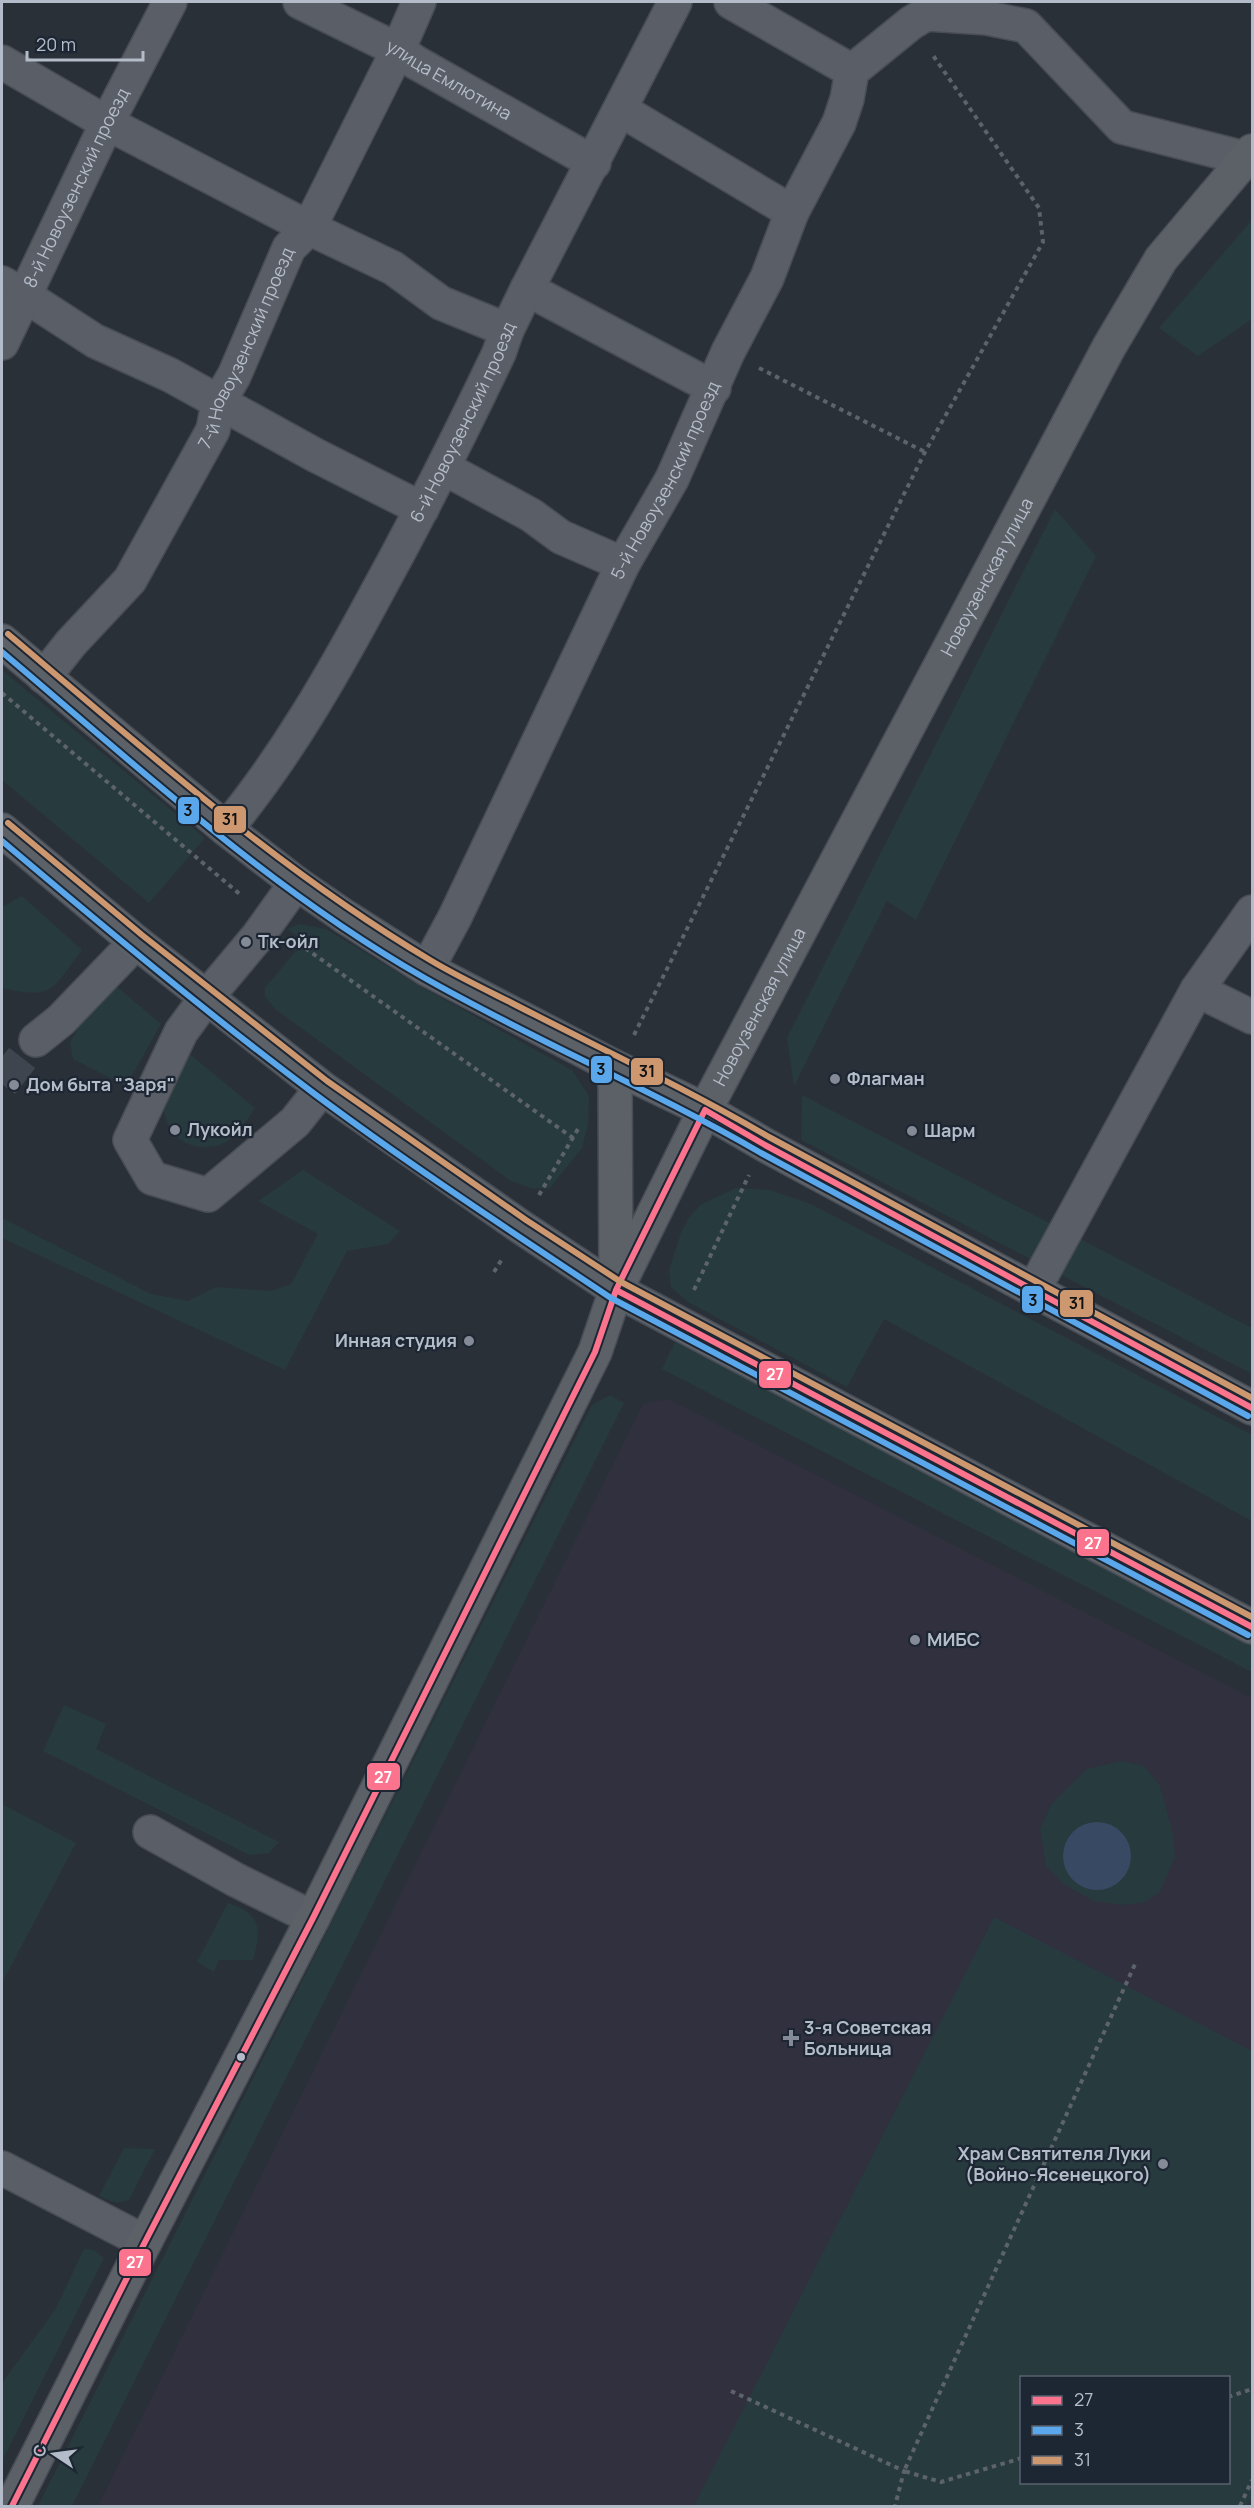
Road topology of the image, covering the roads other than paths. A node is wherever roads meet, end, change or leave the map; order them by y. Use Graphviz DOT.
graph roads {
  1 [pos="170,2"];
  2 [pos="300,2"];
  3 [pos="419,2"];
  4 [pos="675,2"];
  5 [pos="731,2"];
  6 [pos="982,10"];
  7 [pos="918,13"];
  8 [pos="398,50"];
  9 [pos="2,62"];
  10 [pos="852,71"];
  11 [pos="621,110"];
  12 [pos="107,123"];
  13 [pos="1248,154"];
  14 [pos="594,163"];
  15 [pos="792,212"];
  16 [pos="309,228"];
  17 [pos="527,288"];
  18 [pos="13,289"];
  19 [pos="507,330"];
  20 [pos="2,343"];
  21 [pos="714,388"];
  22 [pos="218,403"];
  23 [pos="444,468"];
  24 [pos="423,509"];
  25 [pos="623,564"];
  26 [pos="2,641"];
  27 [pos="44,676"];
  28 [pos="226,829"];
  29 [pos="2,830"];
  30 [pos="296,884"];
  31 [pos="1252,912"];
  32 [pos="136,942"];
  33 [pos="427,969"];
  34 [pos="1197,990"];
  35 [pos="206,998"];
  36 [pos="1252,1017"];
  37 [pos="36,1040"];
  38 [pos="615,1067"];
  39 [pos="322,1088"];
  40 [pos="705,1110"];
  41 [pos="1034,1289"];
  42 [pos="616,1290"];
  43 [pos="1252,1408"];
  44 [pos="1252,1627"];
  45 [pos="150,1832"];
  46 [pos="313,1918"];
  47 [pos="2,2168"];
  48 [pos="144,2242"];
  49 [pos="12,2506"];
  1 -- 12 [label="street, 8-й Новоузенский проезд"];
  2 -- 8 [label="street, улица Емлютина"];
  3 -- 8 [label="street, 7-й Новоузенский проезд"];
  4 -- 11 [label="street, 6-й Новоузенский проезд"];
  5 -- 10 [label="street"];
  6 -- 7 [label="street"];
  6 -- 13 [label="street"];
  7 -- 10 [label="street"];
  8 -- 14 [label="street, улица Емлютина"];
  8 -- 16 [label="street, 7-й Новоузенский проезд"];
  9 -- 12 [label="street"];
  10 -- 15 [label="street, 5-й Новоузенский проезд"];
  11 -- 14 [label="street, 6-й Новоузенский проезд"];
  11 -- 15 [label="street"];
  12 -- 16 [label="street"];
  12 -- 18 [label="street, 8-й Новоузенский проезд"];
  13 -- 40 [label="main road, Новоузенская улица"];
  14 -- 17 [label="street, 6-й Новоузенский проезд"];
  15 -- 21 [label="street, 5-й Новоузенский проезд"];
  16 -- 19 [label="street"];
  16 -- 22 [label="street, 7-й Новоузенский проезд"];
  17 -- 19 [label="street, 6-й Новоузенский проезд"];
  17 -- 21 [label="street"];
  18 -- 20 [label="street, 8-й Новоузенский проезд"];
  18 -- 22 [label="street"];
  19 -- 23 [label="street, 6-й Новоузенский проезд"];
  21 -- 25 [label="street, 5-й Новоузенский проезд"];
  22 -- 24 [label="street"];
  22 -- 27 [label="street, 7-й Новоузенский проезд"];
  23 -- 24 [label="street, 6-й Новоузенский проезд"];
  23 -- 25 [label="street"];
  24 -- 28 [label="street, 6-й Новоузенский проезд"];
  25 -- 33 [label="street, 5-й Новоузенский проезд"];
  26 -- 27 [label="main road"];
  27 -- 28 [label="main road"];
  28 -- 30 [label="main road"];
  29 -- 32 [label="main road"];
  30 -- 33 [label="main road"];
  30 -- 35 [label="street"];
  31 -- 34 [label="street"];
  32 -- 35 [label="main road"];
  32 -- 37 [label="street"];
  33 -- 38 [label="main road"];
  34 -- 36 [label="street"];
  34 -- 41 [label="street"];
  35 -- 39 [label="main road"];
  35 -- 39 [label="street"];
  38 -- 40 [label="main road"];
  38 -- 42 [label="main road"];
  39 -- 42 [label="main road"];
  40 -- 41 [label="main road"];
  40 -- 42 [label="main road, Новоузенская улица"];
  41 -- 43 [label="main road"];
  42 -- 44 [label="main road"];
  42 -- 46 [label="main road, Новоузенская улица"];
  45 -- 46 [label="street"];
  46 -- 48 [label="main road, Новоузенская улица"];
  47 -- 48 [label="street"];
  48 -- 49 [label="main road, Новоузенская улица"];
}
